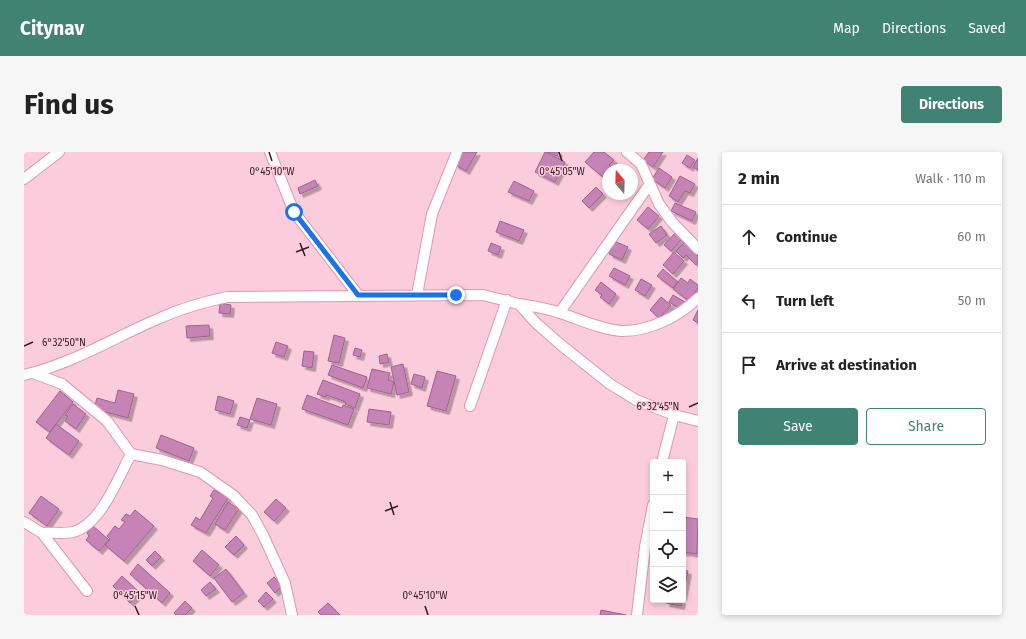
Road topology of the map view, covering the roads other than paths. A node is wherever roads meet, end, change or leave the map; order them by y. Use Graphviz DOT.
graph roads {
  1 [pos="59,152"];
  2 [pos="270,152"];
  3 [pos="457,152"];
  4 [pos="627,152"];
  5 [pos="24,179"];
  6 [pos="649,185"];
  7 [pos="698,249"];
  8 [pos="358,295"];
  9 [pos="417,295"];
  10 [pos="698,298"];
  11 [pos="507,300"];
  12 [pos="519,304"];
  13 [pos="560,312"];
  14 [pos="28,374"];
  15 [pos="470,406"];
  16 [pos="674,415"];
  17 [pos="698,421"];
  18 [pos="131,454"];
  19 [pos="663,459"];
  20 [pos="24,522"];
  21 [pos="650,526"];
  22 [pos="42,533"];
  23 [pos="87,591"];
  24 [pos="292,615"];
  25 [pos="637,615"];
  1 -- 5 [label="street"];
  2 -- 8 [label="street"];
  3 -- 9 [label="street"];
  4 -- 6 [label="street"];
  6 -- 7 [label="street"];
  6 -- 13 [label="street"];
  8 -- 9 [label="street"];
  8 -- 14 [label="street"];
  9 -- 11 [label="street"];
  10 -- 13 [label="street"];
  11 -- 12 [label="street"];
  11 -- 15 [label="street"];
  12 -- 13 [label="street"];
  12 -- 16 [label="street"];
  14 -- 18 [label="street"];
  16 -- 17 [label="street"];
  16 -- 19 [label="street"];
  18 -- 22 [label="street"];
  18 -- 24 [label="street"];
  20 -- 22 [label="street"];
  21 -- 25 [label="street"];
  22 -- 23 [label="street"];
}
